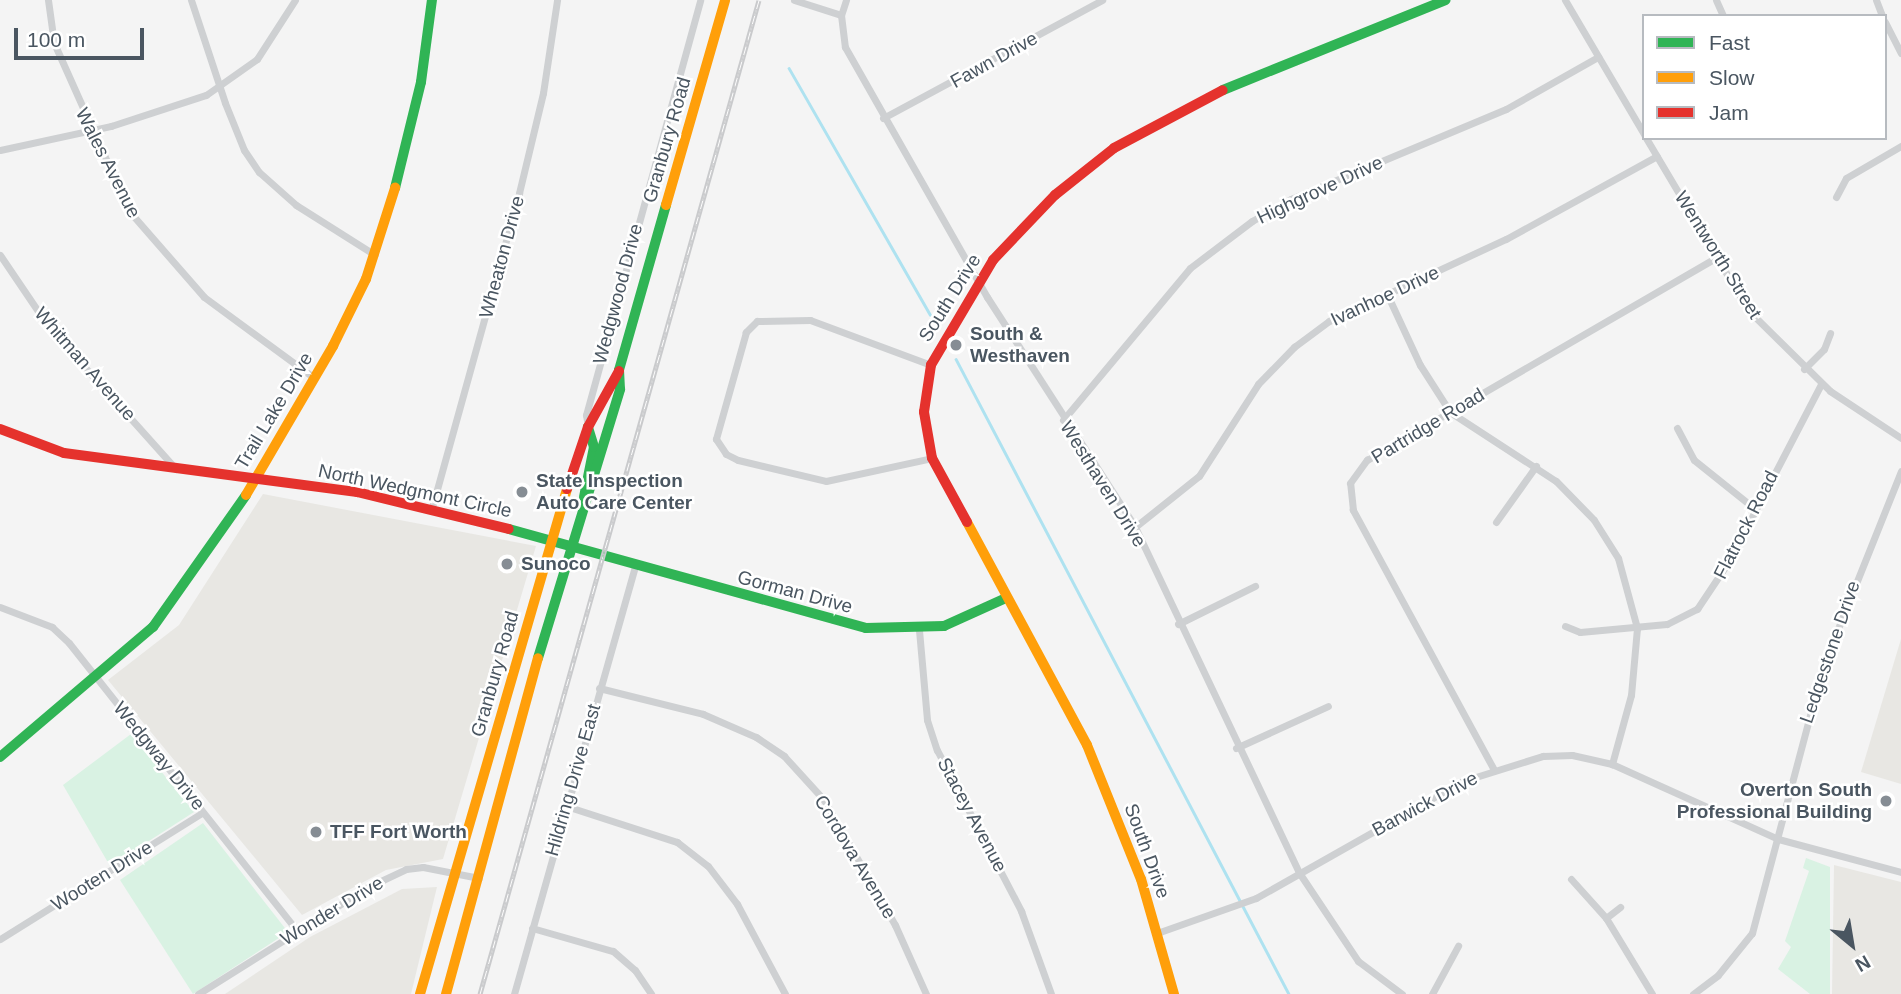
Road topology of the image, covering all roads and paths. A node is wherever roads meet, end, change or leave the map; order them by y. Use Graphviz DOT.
graph roads {
  1 [pos="48,0"];
  2 [pos="191,0"];
  3 [pos="295,0"];
  4 [pos="432,0"];
  5 [pos="557,0"];
  6 [pos="700,0"];
  7 [pos="725,0"];
  8 [pos="794,0"];
  9 [pos="846,0"];
  10 [pos="1102,0"];
  11 [pos="1446,0"];
  12 [pos="1565,0"];
  13 [pos="841,15"];
  14 [pos="1887,26"];
  15 [pos="1901,53"];
  16 [pos="1598,57"];
  17 [pos="219,87"];
  18 [pos="883,118"];
  19 [pos="90,131"];
  20 [pos="1642,131"];
  21 [pos="1647,140"];
  22 [pos="1901,146"];
  23 [pos="0,150"];
  24 [pos="1657,156"];
  25 [pos="1836,197"];
  26 [pos="0,255"];
  27 [pos="375,255"];
  28 [pos="1717,257"];
  29 [pos="978,283"];
  30 [pos="1387,294"];
  31 [pos="1829,333"];
  32 [pos="930,365"];
  33 [pos="1804,369"];
  34 [pos="619,370"];
  35 [pos="313,377"];
  36 [pos="1821,384"];
  37 [pos="1450,412"];
  38 [pos="1063,419"];
  39 [pos="588,427"];
  40 [pos="1677,428"];
  41 [pos="0,429"];
  42 [pos="1901,438"];
  43 [pos="932,458"];
  44 [pos="1536,466"];
  45 [pos="176,468"];
  46 [pos="1901,471"];
  47 [pos="254,478"];
  48 [pos="586,505"];
  49 [pos="1754,509"];
  50 [pos="431,510"];
  51 [pos="1496,522"];
  52 [pos="1135,527"];
  53 [pos="552,539"];
  54 [pos="575,546"];
  55 [pos="635,566"];
  56 [pos="1255,586"];
  57 [pos="1006,598"];
  58 [pos="0,607"];
  59 [pos="1178,624"];
  60 [pos="1565,626"];
  61 [pos="1637,628"];
  62 [pos="919,629"];
  63 [pos="97,678"];
  64 [pos="599,688"];
  65 [pos="1328,706"];
  66 [pos="1236,748"];
  67 [pos="0,757"];
  68 [pos="1612,764"];
  69 [pos="1493,768"];
  70 [pos="566,806"];
  71 [pos="203,812"];
  72 [pos="1778,839"];
  73 [pos="1901,872"];
  74 [pos="455,873"];
  75 [pos="1300,874"];
  76 [pos="479,878"];
  77 [pos="1572,879"];
  78 [pos="1620,907"];
  79 [pos="1606,918"];
  80 [pos="532,928"];
  81 [pos="297,931"];
  82 [pos="1157,933"];
  83 [pos="0,939"];
  84 [pos="1458,946"];
  85 [pos="198,994"];
  86 [pos="421,994"];
  87 [pos="446,994"];
  88 [pos="514,994"];
  89 [pos="651,994"];
  90 [pos="785,994"];
  91 [pos="926,994"];
  92 [pos="1051,994"];
  93 [pos="1174,994"];
  94 [pos="1402,994"];
  95 [pos="1432,994"];
  96 [pos="1652,994"];
  97 [pos="1693,994"];
  1 -- 19 [label="street, Wales Avenue"];
  2 -- 17 [label="street"];
  3 -- 17 [label="street"];
  4 -- 27 [label="street, Trail Lake Drive"];
  5 -- 50 [label="street, Wheaton Drive"];
  6 -- 39 [label="street, Wedgwood Drive"];
  7 -- 34 [label="street, Granbury Road"];
  8 -- 13 [label="street"];
  9 -- 13 [label="street, Westhaven Drive"];
  10 -- 18 [label="street, Fawn Drive"];
  11 -- 29 [label="street, South Drive"];
  12 -- 16 [label="street, Wentworth Street"];
  13 -- 18 [label="street, Westhaven Drive"];
  14 -- 15 [label="street"];
  16 -- 20 [label="street, Wentworth Street"];
  16 -- 38 [label="street, Highgrove Drive"];
  17 -- 19 [label="street"];
  17 -- 27 [label="street"];
  18 -- 29 [label="street, Westhaven Drive"];
  19 -- 23 [label="street"];
  19 -- 35 [label="street, Wales Avenue"];
  21 -- 24 [label="street, Wentworth Street"];
  22 -- 25 [label="street"];
  24 -- 28 [label="street, Wentworth Street"];
  24 -- 30 [label="street, Ivanhoe Drive"];
  26 -- 45 [label="street, Whitman Avenue"];
  27 -- 35 [label="street, Trail Lake Drive"];
  28 -- 33 [label="street, Wentworth Street"];
  28 -- 37 [label="street, Partridge Road"];
  29 -- 32 [label="street, South Drive"];
  29 -- 38 [label="street, Westhaven Drive"];
  30 -- 37 [label="street"];
  30 -- 52 [label="street, Ivanhoe Drive"];
  31 -- 33 [label="street"];
  32 -- 43 [label="street, South Drive"];
  32 -- 43 [label="street"];
  33 -- 36 [label="street, Wentworth Street"];
  34 -- 39 [label="street, Granbury Road"];
  34 -- 48 [label="street, Granbury Road"];
  35 -- 47 [label="street, Trail Lake Drive"];
  36 -- 42 [label="street, Wentworth Street"];
  36 -- 49 [label="street, Flatrock Road"];
  37 -- 44 [label="street"];
  37 -- 69 [label="street, Partridge Road"];
  38 -- 52 [label="street, Westhaven Drive"];
  39 -- 48 [label="street"];
  39 -- 53 [label="street, Granbury Road"];
  40 -- 49 [label="street"];
  41 -- 45 [label="street, North Wedgmont Circle"];
  43 -- 57 [label="street, South Drive"];
  44 -- 51 [label="street"];
  44 -- 61 [label="street"];
  45 -- 47 [label="street, North Wedgmont Circle"];
  46 -- 72 [label="street, Ledgestone Drive"];
  47 -- 50 [label="street, North Wedgmont Circle"];
  47 -- 63 [label="street, Trail Lake Drive"];
  48 -- 54 [label="street, Granbury Road"];
  49 -- 61 [label="street, Flatrock Road"];
  50 -- 53 [label="street, North Wedgmont Circle"];
  52 -- 59 [label="street, Westhaven Drive"];
  53 -- 54 [label="street, North Wedgmont Circle"];
  53 -- 74 [label="street, Granbury Road"];
  54 -- 55 [label="street, Gorman Drive"];
  54 -- 76 [label="street, Granbury Road"];
  55 -- 62 [label="street, Gorman Drive"];
  55 -- 64 [label="street, Hildring Drive East"];
  56 -- 59 [label="street"];
  57 -- 62 [label="street, Gorman Drive"];
  57 -- 82 [label="street, South Drive"];
  58 -- 63 [label="street, Wedgway Drive"];
  59 -- 66 [label="street, Westhaven Drive"];
  60 -- 61 [label="street, Flatrock Road"];
  61 -- 68 [label="street"];
  62 -- 92 [label="street, Stacey Avenue"];
  63 -- 67 [label="street, Trail Lake Drive"];
  63 -- 71 [label="street, Wedgway Drive"];
  64 -- 70 [label="street, Hildring Drive East"];
  64 -- 91 [label="street, Cordova Avenue"];
  65 -- 66 [label="street"];
  66 -- 75 [label="street, Westhaven Drive"];
  68 -- 69 [label="street, Barwick Drive"];
  68 -- 72 [label="street, Barwick Drive"];
  69 -- 75 [label="street, Barwick Drive"];
  70 -- 80 [label="street, Hildring Drive East"];
  70 -- 90 [label="street"];
  71 -- 81 [label="street, Wedgway Drive"];
  71 -- 83 [label="street, Wooten Drive"];
  72 -- 73 [label="street, Barwick Drive"];
  72 -- 97 [label="street"];
  74 -- 76 [label="street, Wonder Drive"];
  74 -- 81 [label="street, Wonder Drive"];
  74 -- 86 [label="street, Granbury Road"];
  75 -- 82 [label="street, Barwick Drive"];
  75 -- 94 [label="street, Westhaven Drive"];
  76 -- 87 [label="street, Granbury Road"];
  77 -- 79 [label="street"];
  78 -- 79 [label="street"];
  79 -- 96 [label="street"];
  80 -- 88 [label="street, Hildring Drive East"];
  80 -- 89 [label="street"];
  81 -- 85 [label="street, Wonder Drive"];
  82 -- 93 [label="street, South Drive"];
  84 -- 95 [label="street"];
}
